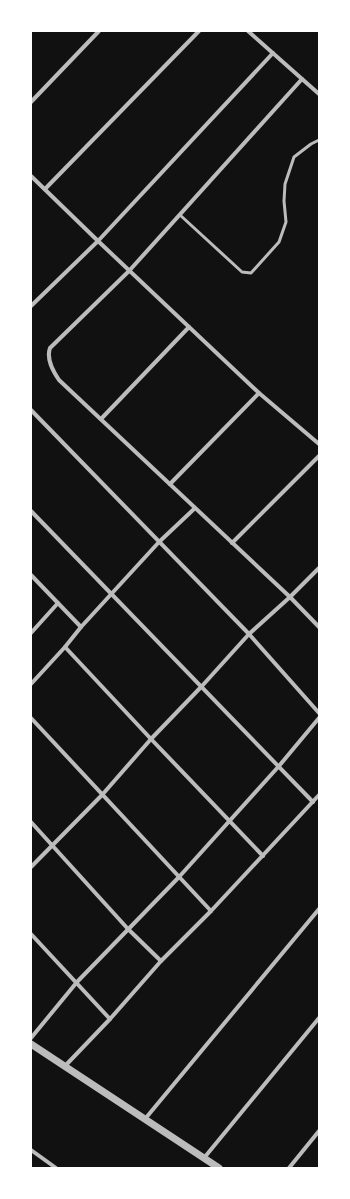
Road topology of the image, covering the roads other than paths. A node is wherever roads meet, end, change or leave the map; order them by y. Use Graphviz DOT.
graph roads {
  1 [pos="99,31"];
  2 [pos="199,31"];
  3 [pos="248,31"];
  4 [pos="273,53"];
  5 [pos="302,80"];
  6 [pos="319,94"];
  7 [pos="31,102"];
  8 [pos="319,140"];
  9 [pos="31,176"];
  10 [pos="45,189"];
  11 [pos="180,215"];
  12 [pos="98,241"];
  13 [pos="129,271"];
  14 [pos="31,306"];
  15 [pos="189,327"];
  16 [pos="259,393"];
  17 [pos="31,410"];
  18 [pos="101,419"];
  19 [pos="319,444"];
  20 [pos="319,456"];
  21 [pos="170,484"];
  22 [pos="194,508"];
  23 [pos="31,511"];
  24 [pos="159,542"];
  25 [pos="232,543"];
  26 [pos="319,568"];
  27 [pos="31,575"];
  28 [pos="112,593"];
  29 [pos="290,597"];
  30 [pos="58,603"];
  31 [pos="81,627"];
  32 [pos="319,627"];
  33 [pos="31,632"];
  34 [pos="249,634"];
  35 [pos="65,647"];
  36 [pos="31,684"];
  37 [pos="202,686"];
  38 [pos="319,713"];
  39 [pos="31,718"];
  40 [pos="319,718"];
  41 [pos="151,739"];
  42 [pos="279,766"];
  43 [pos="102,795"];
  44 [pos="319,795"];
  45 [pos="313,802"];
  46 [pos="229,821"];
  47 [pos="31,822"];
  48 [pos="52,845"];
  49 [pos="263,856"];
  50 [pos="31,867"];
  51 [pos="179,877"];
  52 [pos="319,909"];
  53 [pos="211,911"];
  54 [pos="128,929"];
  55 [pos="31,934"];
  56 [pos="161,961"];
  57 [pos="77,982"];
  58 [pos="319,1018"];
  59 [pos="110,1019"];
  60 [pos="31,1038"];
  61 [pos="31,1044"];
  62 [pos="65,1066"];
  63 [pos="145,1119"];
  64 [pos="319,1131"];
  65 [pos="31,1150"];
  66 [pos="204,1158"];
  67 [pos="56,1168"];
  68 [pos="219,1168"];
  69 [pos="289,1168"];
  1 -- 7 [label="street"];
  2 -- 10 [label="street"];
  3 -- 4 [label="street"];
  4 -- 5 [label="street"];
  4 -- 12 [label="street"];
  5 -- 6 [label="street"];
  5 -- 11 [label="street"];
  8 -- 11 [label="lane"];
  9 -- 10 [label="street"];
  10 -- 12 [label="street"];
  11 -- 13 [label="street"];
  12 -- 13 [label="street"];
  12 -- 14 [label="street"];
  13 -- 15 [label="street"];
  13 -- 18 [label="street"];
  15 -- 16 [label="street"];
  15 -- 18 [label="street"];
  16 -- 19 [label="street"];
  16 -- 21 [label="street"];
  17 -- 24 [label="street"];
  18 -- 21 [label="street"];
  20 -- 25 [label="street"];
  21 -- 22 [label="street"];
  22 -- 24 [label="street"];
  22 -- 25 [label="street"];
  23 -- 28 [label="street"];
  24 -- 28 [label="street"];
  24 -- 34 [label="street"];
  25 -- 29 [label="street"];
  26 -- 29 [label="street"];
  27 -- 30 [label="street"];
  28 -- 31 [label="street"];
  28 -- 37 [label="street"];
  29 -- 32 [label="street"];
  29 -- 34 [label="street"];
  30 -- 31 [label="street"];
  30 -- 33 [label="street"];
  31 -- 35 [label="street"];
  34 -- 37 [label="street"];
  34 -- 38 [label="street"];
  35 -- 36 [label="street"];
  35 -- 41 [label="street"];
  37 -- 41 [label="street"];
  37 -- 42 [label="street"];
  39 -- 43 [label="street"];
  40 -- 42 [label="street"];
  41 -- 43 [label="street"];
  41 -- 46 [label="street"];
  42 -- 45 [label="street"];
  42 -- 46 [label="street"];
  43 -- 48 [label="street"];
  43 -- 51 [label="street"];
  44 -- 45 [label="street"];
  45 -- 49 [label="street"];
  46 -- 49 [label="street"];
  46 -- 51 [label="street"];
  47 -- 48 [label="street"];
  48 -- 50 [label="street"];
  48 -- 54 [label="street"];
  49 -- 53 [label="street"];
  51 -- 53 [label="street"];
  51 -- 54 [label="street"];
  52 -- 63 [label="street"];
  53 -- 56 [label="street"];
  54 -- 56 [label="street"];
  54 -- 57 [label="street"];
  55 -- 57 [label="street"];
  56 -- 59 [label="street"];
  57 -- 59 [label="street"];
  57 -- 60 [label="street"];
  58 -- 66 [label="street"];
  59 -- 62 [label="street"];
  61 -- 62 [label="street"];
  62 -- 63 [label="street"];
  63 -- 66 [label="street"];
  64 -- 69 [label="street"];
  65 -- 67 [label="street"];
  66 -- 68 [label="street"];
}
